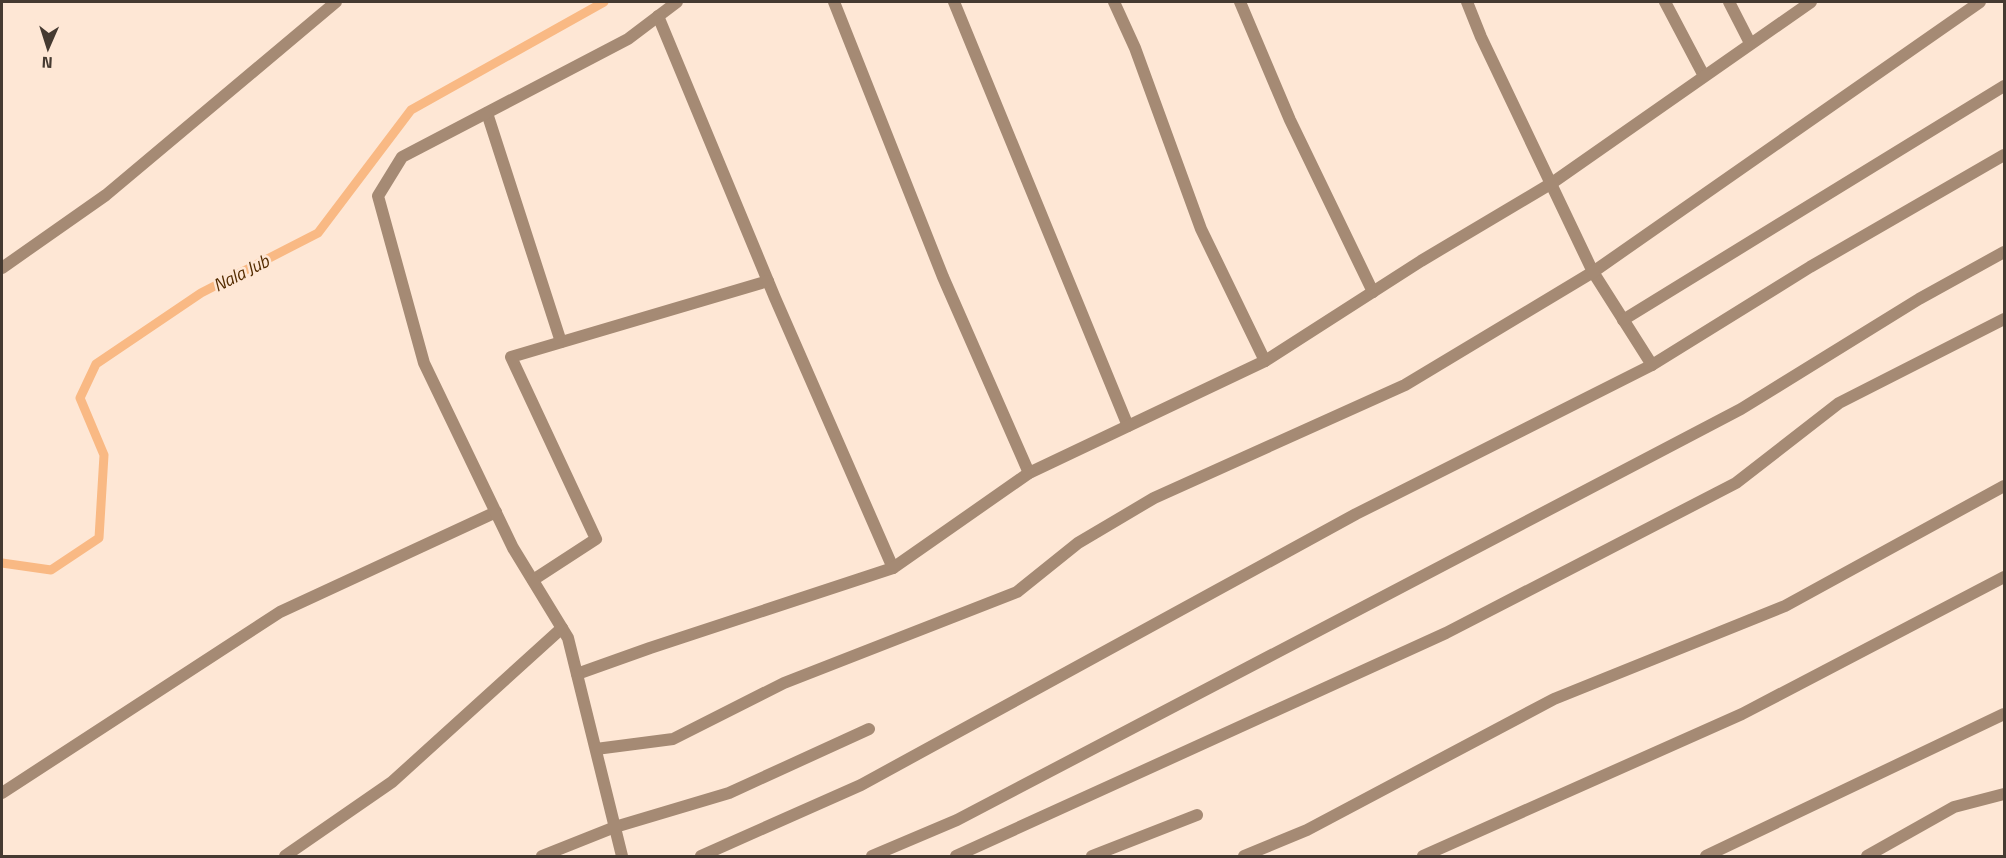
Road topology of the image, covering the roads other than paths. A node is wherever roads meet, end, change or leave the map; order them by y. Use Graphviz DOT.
graph roads {
  1 [pos="336,2"];
  2 [pos="677,2"];
  3 [pos="834,2"];
  4 [pos="954,2"];
  5 [pos="1114,2"];
  6 [pos="1240,2"];
  7 [pos="1467,2"];
  8 [pos="1665,2"];
  9 [pos="1729,2"];
  10 [pos="1810,2"];
  11 [pos="1980,2"];
  12 [pos="658,16"];
  13 [pos="1750,43"];
  14 [pos="1704,76"];
  15 [pos="2004,86"];
  16 [pos="487,113"];
  17 [pos="2004,155"];
  18 [pos="1552,183"];
  19 [pos="2004,252"];
  20 [pos="2,268"];
  21 [pos="1593,272"];
  22 [pos="768,280"];
  23 [pos="1373,292"];
  24 [pos="2004,319"];
  25 [pos="1623,320"];
  26 [pos="561,342"];
  27 [pos="1265,361"];
  28 [pos="1652,365"];
  29 [pos="1128,426"];
  30 [pos="1029,473"];
  31 [pos="2004,486"];
  32 [pos="496,512"];
  33 [pos="893,568"];
  34 [pos="2004,577"];
  35 [pos="533,580"];
  36 [pos="562,628"];
  37 [pos="577,674"];
  38 [pos="2004,714"];
  39 [pos="869,729"];
  40 [pos="596,749"];
  41 [pos="2,793"];
  42 [pos="2004,794"];
  43 [pos="1197,814"];
  44 [pos="615,827"];
  45 [pos="285,856"];
  46 [pos="542,856"];
  47 [pos="622,856"];
  48 [pos="701,856"];
  49 [pos="872,856"];
  50 [pos="956,856"];
  51 [pos="1092,856"];
  52 [pos="1244,856"];
  53 [pos="1423,856"];
  54 [pos="1706,856"];
  55 [pos="1867,856"];
  1 -- 20 [label="street"];
  2 -- 12 [label="street"];
  3 -- 30 [label="street"];
  4 -- 29 [label="street"];
  5 -- 27 [label="street"];
  6 -- 23 [label="street"];
  7 -- 18 [label="street"];
  8 -- 14 [label="street"];
  9 -- 13 [label="street"];
  10 -- 13 [label="street"];
  11 -- 21 [label="street"];
  12 -- 16 [label="street"];
  12 -- 22 [label="street"];
  13 -- 14 [label="street"];
  14 -- 18 [label="street"];
  15 -- 25 [label="street"];
  16 -- 26 [label="street"];
  16 -- 32 [label="street"];
  17 -- 28 [label="street"];
  18 -- 21 [label="street"];
  18 -- 23 [label="street"];
  19 -- 49 [label="street"];
  21 -- 25 [label="street"];
  21 -- 40 [label="street"];
  22 -- 26 [label="street"];
  22 -- 33 [label="street"];
  23 -- 27 [label="street"];
  24 -- 50 [label="street"];
  25 -- 28 [label="street"];
  26 -- 35 [label="street"];
  27 -- 29 [label="street"];
  28 -- 48 [label="street"];
  29 -- 30 [label="street"];
  30 -- 33 [label="street"];
  31 -- 52 [label="street"];
  32 -- 35 [label="street"];
  32 -- 41 [label="street"];
  33 -- 37 [label="street"];
  34 -- 53 [label="street"];
  35 -- 36 [label="street"];
  36 -- 37 [label="street"];
  36 -- 45 [label="street"];
  37 -- 40 [label="street"];
  38 -- 54 [label="street"];
  39 -- 44 [label="street"];
  40 -- 44 [label="street"];
  42 -- 55 [label="street"];
  43 -- 51 [label="street"];
  44 -- 46 [label="street"];
  44 -- 47 [label="street"];
}
